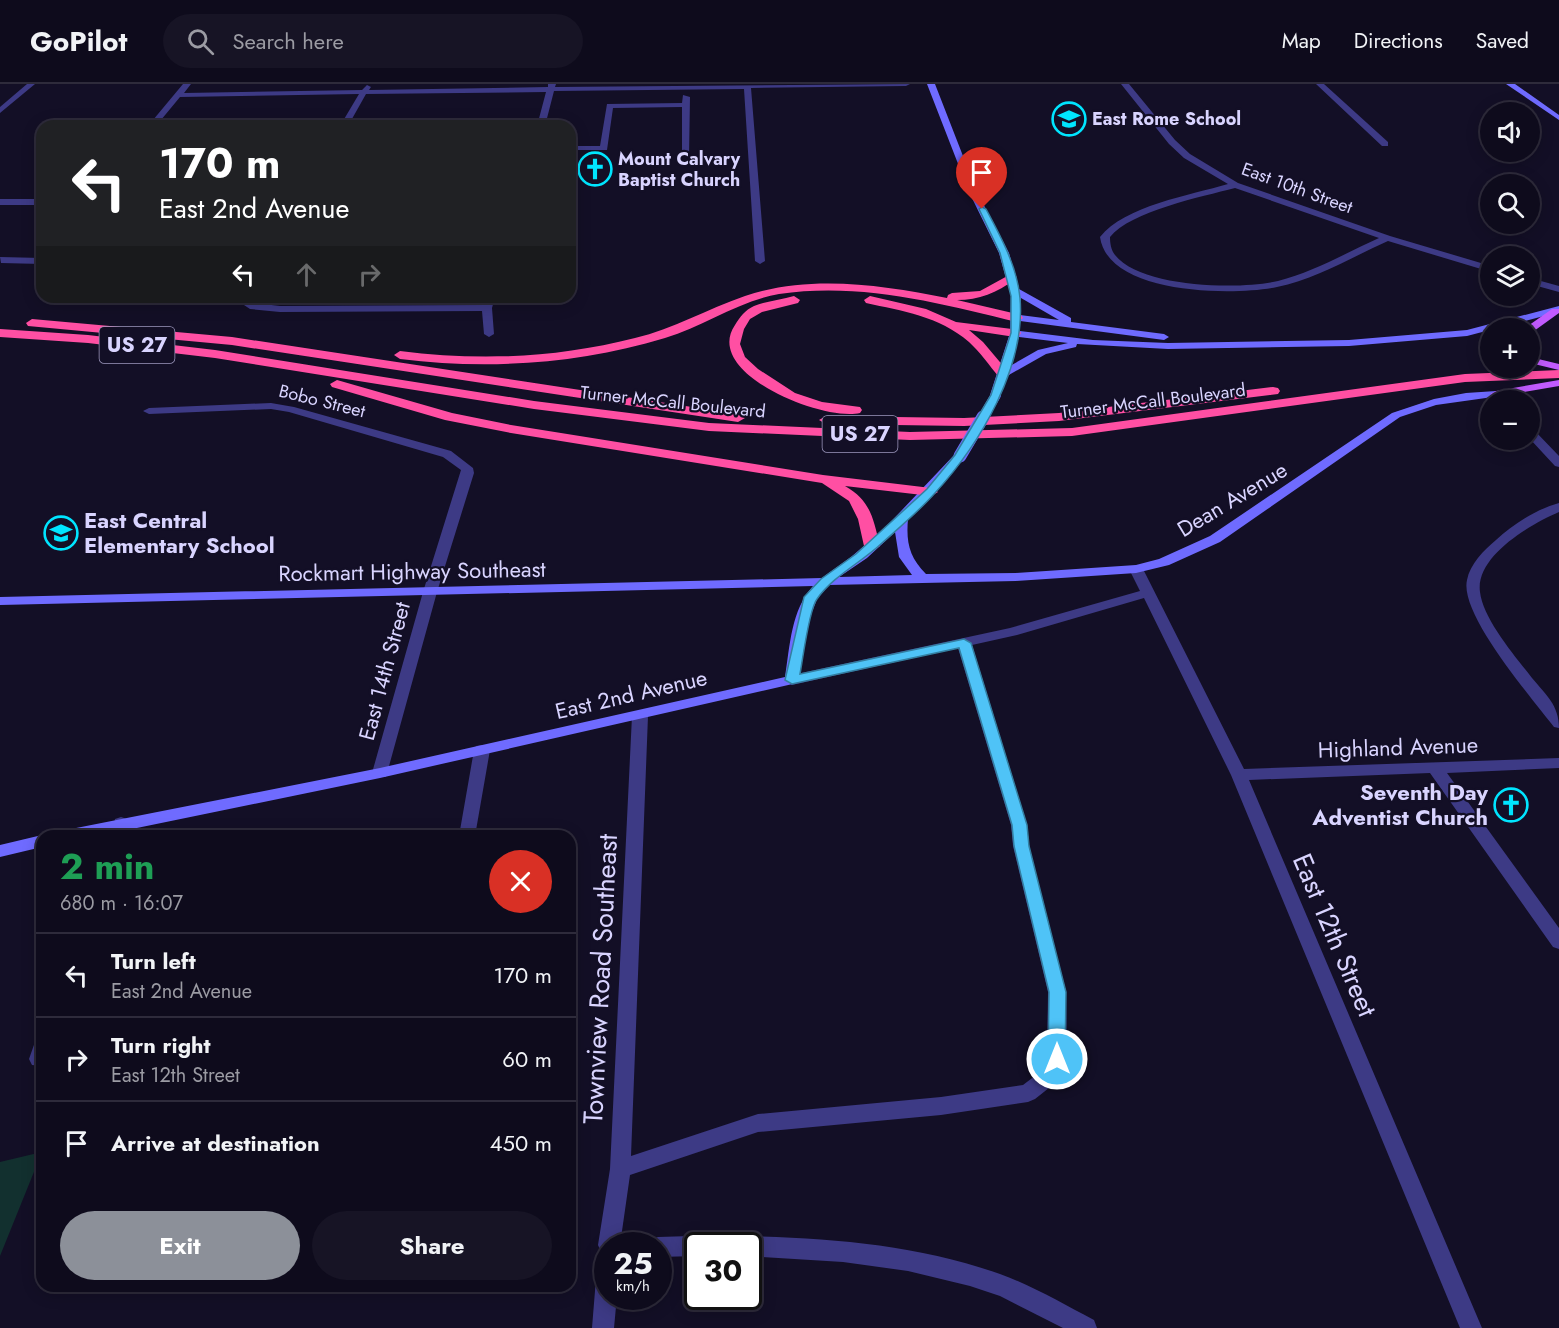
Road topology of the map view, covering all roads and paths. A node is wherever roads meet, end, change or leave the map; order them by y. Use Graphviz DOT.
graph roads {
  1 [pos="31,84"];
  2 [pos="187,84"];
  3 [pos="368,84"];
  4 [pos="906,84"];
  5 [pos="931,84"];
  6 [pos="1125,84"];
  7 [pos="1320,84"];
  8 [pos="1510,84"];
  9 [pos="552,87"];
  10 [pos="747,87"];
  11 [pos="686,88"];
  12 [pos="363,92"];
  13 [pos="178,95"];
  14 [pos="686,105"];
  15 [pos="0,111"];
  16 [pos="1559,118"];
  17 [pos="157,120"];
  18 [pos="347,120"];
  19 [pos="543,120"];
  20 [pos="1385,144"];
  21 [pos="576,148"];
  22 [pos="686,156"];
  23 [pos="1235,184"];
  24 [pos="0,202"];
  25 [pos="36,202"];
  26 [pos="1387,238"];
  27 [pos="1,260"];
  28 [pos="36,261"];
  29 [pos="760,261"];
  30 [pos="1480,266"];
  31 [pos="1011,277"];
  32 [pos="1540,283"];
  33 [pos="1559,289"];
  34 [pos="1014,290"];
  35 [pos="921,296"];
  36 [pos="252,303"];
  37 [pos="459,303"];
  38 [pos="489,303"];
  39 [pos="1558,310"];
  40 [pos="1017,318"];
  41 [pos="0,322"];
  42 [pos="1540,322"];
  43 [pos="950,323"];
  44 [pos="1086,327"];
  45 [pos="0,333"];
  46 [pos="1016,333"];
  47 [pos="489,334"];
  48 [pos="232,341"];
  49 [pos="1093,343"];
  50 [pos="1230,345"];
  51 [pos="1540,363"];
  52 [pos="273,365"];
  53 [pos="1559,368"];
  54 [pos="1004,374"];
  55 [pos="1559,374"];
  56 [pos="1559,383"];
  57 [pos="1529,390"];
  58 [pos="1480,398"];
  59 [pos="149,411"];
  60 [pos="964,422"];
  61 [pos="1540,443"];
  62 [pos="447,454"];
  63 [pos="1559,463"];
  64 [pos="823,479"];
  65 [pos="931,492"];
  66 [pos="1559,507"];
  67 [pos="902,519"];
  68 [pos="872,546"];
  69 [pos="1136,569"];
  70 [pos="933,580"];
  71 [pos="825,582"];
  72 [pos="429,592"];
  73 [pos="1147,593"];
  74 [pos="0,601"];
  75 [pos="964,643"];
  76 [pos="792,680"];
  77 [pos="640,716"];
  78 [pos="1559,723"];
  79 [pos="482,750"];
  80 [pos="1559,763"];
  81 [pos="1435,768"];
  82 [pos="380,773"];
  83 [pos="1239,775"];
  84 [pos="120,829"];
  85 [pos="468,830"];
  86 [pos="36,842"];
  87 [pos="0,850"];
  88 [pos="1559,942"];
  89 [pos="620,1169"];
  90 [pos="611,1232"];
  91 [pos="762,1246"];
  92 [pos="604,1310"];
  93 [pos="603,1328"];
  94 [pos="1086,1328"];
  95 [pos="1471,1328"];
  1 -- 15 [label="street"];
  2 -- 13 [label="street"];
  3 -- 12 [label="street"];
  4 -- 10 [label="street"];
  5 -- 31 [label="main road"];
  6 -- 23 [label="street, East 10th Street"];
  7 -- 20 [label="street"];
  8 -- 16 [label="main road"];
  9 -- 11 [label="street"];
  9 -- 12 [label="street"];
  9 -- 19 [label="street"];
  10 -- 11 [label="street"];
  10 -- 29 [label="street"];
  11 -- 14 [label="street"];
  12 -- 13 [label="street"];
  12 -- 18 [label="street"];
  13 -- 17 [label="street"];
  14 -- 21 [label="street"];
  14 -- 22 [label="street"];
  23 -- 26 [label="street, East 10th Street"];
  23 -- 26 [label="street"];
  24 -- 25 [label="street"];
  26 -- 30 [label="street, East 10th Street"];
  27 -- 28 [label="street"];
  31 -- 34 [label="main road"];
  31 -- 35 [label="highway"];
  32 -- 33 [label="street"];
  34 -- 40 [label="main road"];
  34 -- 44 [label="main road"];
  35 -- 40 [label="highway"];
  35 -- 48 [label="highway"];
  36 -- 37 [label="street"];
  38 -- 47 [label="street"];
  39 -- 42 [label="main road"];
  39 -- 50 [label="main road"];
  40 -- 44 [label="main road"];
  40 -- 46 [label="main road"];
  41 -- 48 [label="highway, Turner McCall Boulevard / US 27"];
  43 -- 46 [label="highway"];
  43 -- 54 [label="highway"];
  43 -- 60 [label="highway"];
  44 -- 50 [label="main road"];
  45 -- 52 [label="highway, Turner McCall Boulevard / US 27"];
  46 -- 49 [label="main road"];
  46 -- 54 [label="main road"];
  48 -- 60 [label="highway, Turner McCall Boulevard / US 27"];
  49 -- 50 [label="main road"];
  49 -- 54 [label="main road"];
  51 -- 53 [label="main road"];
  52 -- 55 [label="highway, Turner McCall Boulevard / US 27"];
  52 -- 64 [label="highway"];
  53 -- 60 [label="highway, Turner McCall Boulevard / US 27"];
  54 -- 65 [label="main road, bridge"];
  56 -- 57 [label="main road"];
  58 -- 69 [label="main road, Dean Avenue"];
  59 -- 62 [label="street, Bobo Street"];
  61 -- 63 [label="street"];
  62 -- 72 [label="street, East 14th Street"];
  64 -- 65 [label="highway"];
  64 -- 68 [label="highway"];
  65 -- 67 [label="main road"];
  66 -- 78 [label="street"];
  67 -- 68 [label="main road"];
  67 -- 70 [label="main road"];
  68 -- 71 [label="main road"];
  69 -- 70 [label="main road, Dean Avenue"];
  69 -- 73 [label="street, East 12th Street"];
  70 -- 71 [label="main road, Dean Avenue"];
  71 -- 72 [label="main road, Rockmart Highway Southeast"];
  71 -- 76 [label="main road"];
  72 -- 74 [label="main road, Rockmart Highway Southeast"];
  72 -- 82 [label="street, East 14th Street"];
  73 -- 75 [label="street, East 2nd Avenue"];
  73 -- 83 [label="street, East 12th Street"];
  75 -- 76 [label="street, East 2nd Avenue"];
  75 -- 89 [label="street"];
  76 -- 77 [label="main road, East 2nd Avenue"];
  77 -- 79 [label="main road, East 2nd Avenue"];
  77 -- 89 [label="street, Townview Road Southeast"];
  79 -- 82 [label="main road, East 2nd Avenue"];
  79 -- 85 [label="street"];
  80 -- 81 [label="street, Highland Avenue"];
  81 -- 83 [label="street, Highland Avenue"];
  81 -- 88 [label="street"];
  82 -- 84 [label="main road, East 2nd Avenue"];
  83 -- 95 [label="street, East 12th Street"];
  86 -- 87 [label="main road"];
  89 -- 90 [label="street, Townview Road Southeast"];
  91 -- 94 [label="street"];
  92 -- 93 [label="street"];
}
